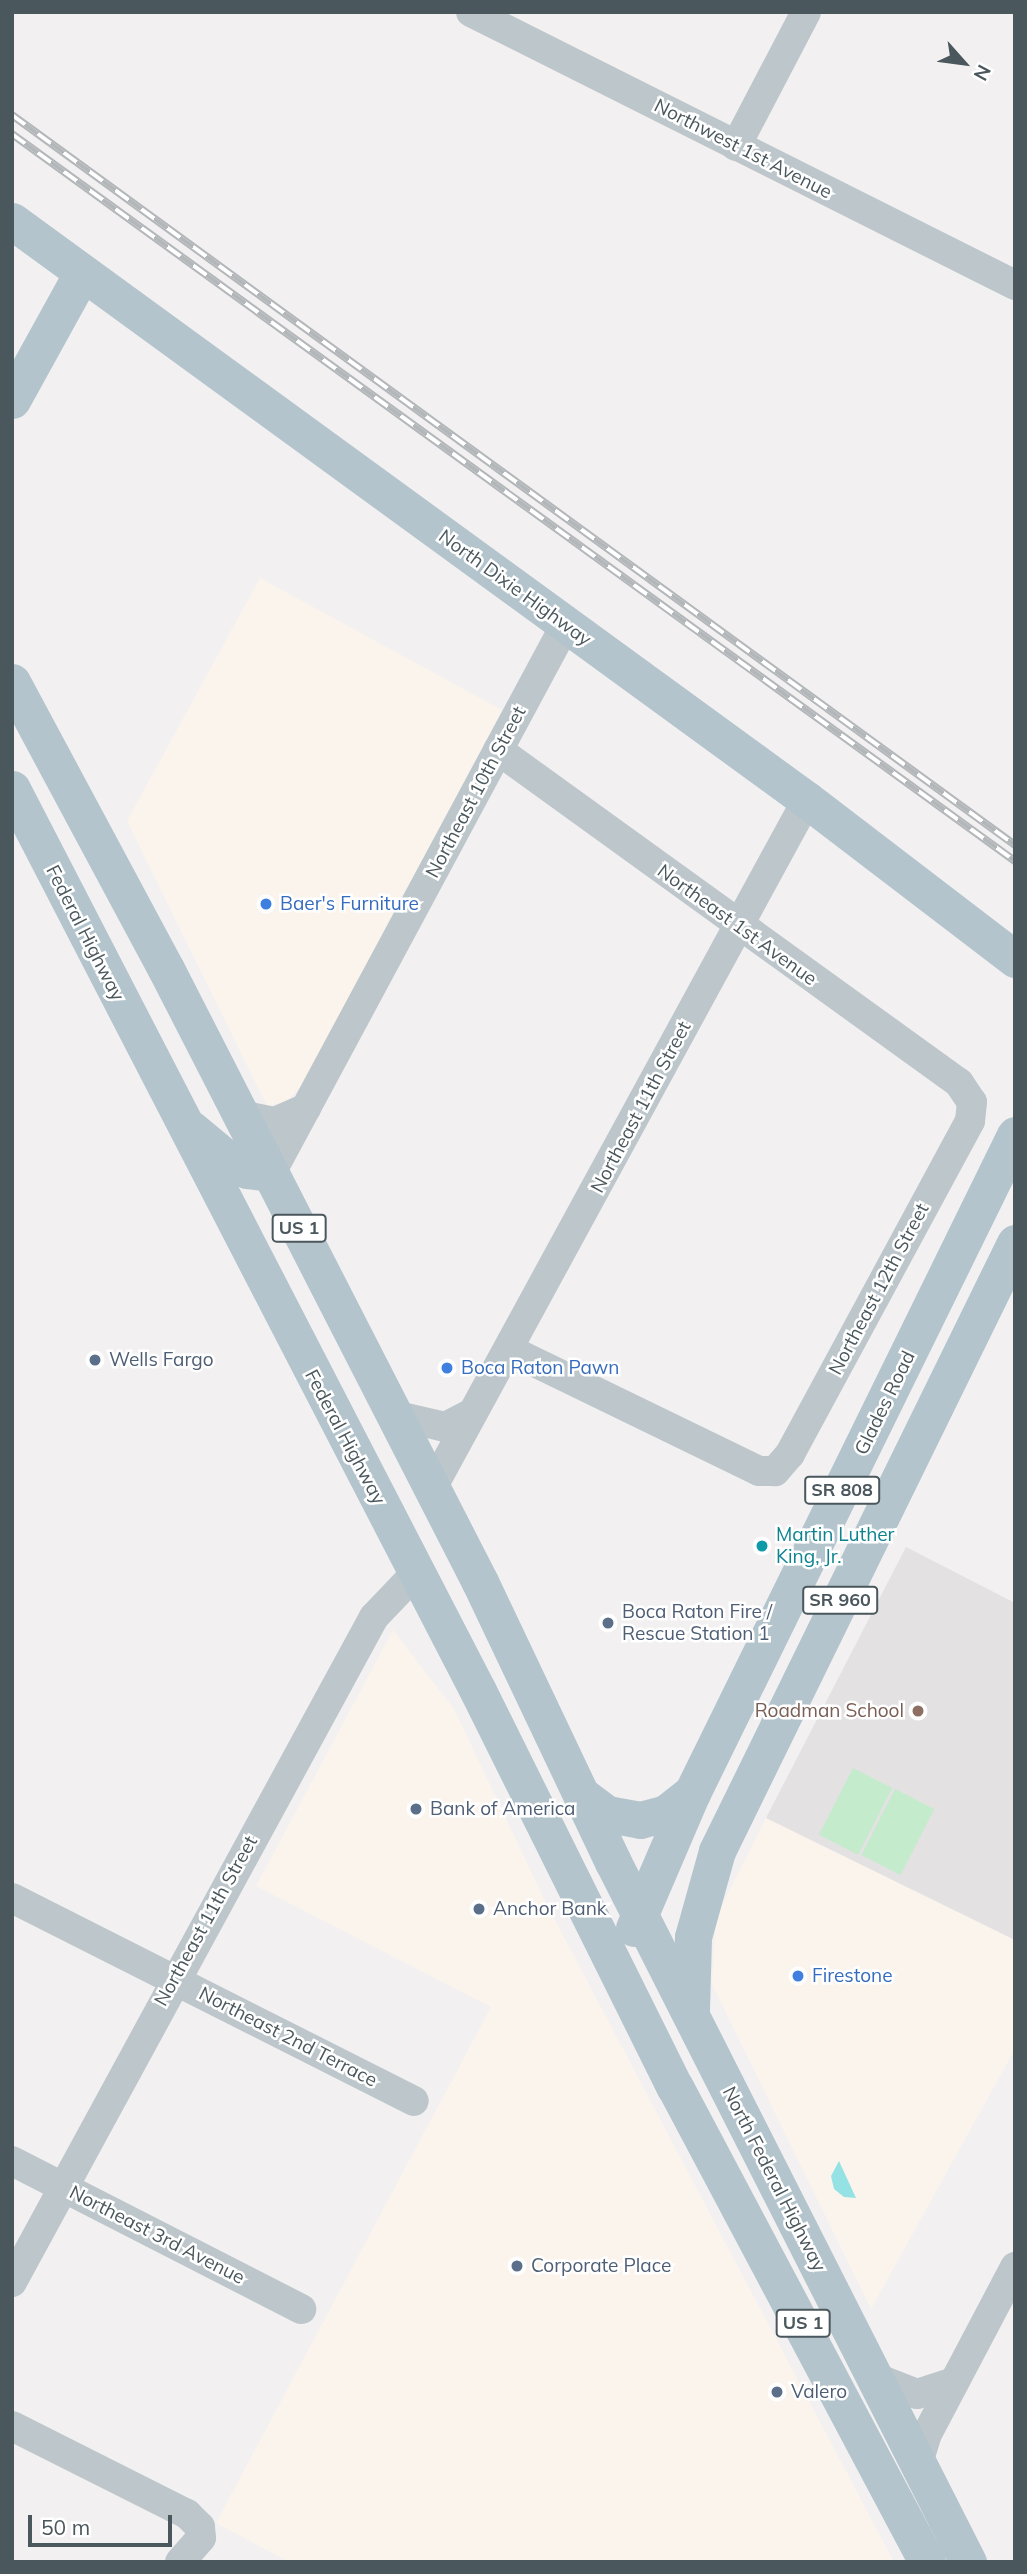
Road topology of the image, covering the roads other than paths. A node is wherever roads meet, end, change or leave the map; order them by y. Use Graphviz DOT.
graph roads {
  1 [pos="471,12"];
  2 [pos="806,12"];
  3 [pos="736,145"];
  4 [pos="12,220"];
  5 [pos="82,273"];
  6 [pos="1015,285"];
  7 [pos="12,400"];
  8 [pos="566,624"];
  9 [pos="12,682"];
  10 [pos="498,750"];
  11 [pos="12,789"];
  12 [pos="807,800"];
  13 [pos="738,927"];
  14 [pos="1015,958"];
  15 [pos="972,1102"];
  16 [pos="306,1108"];
  17 [pos="241,1115"];
  18 [pos="180,1119"];
  19 [pos="1015,1135"];
  20 [pos="271,1173"];
  21 [pos="242,1239"];
  22 [pos="1015,1243"];
  23 [pos="326,1281"];
  24 [pos="510,1350"];
  25 [pos="474,1413"];
  26 [pos="394,1415"];
  27 [pos="432,1488"];
  28 [pos="416,1573"];
  29 [pos="692,1793"];
  30 [pos="583,1796"];
  31 [pos="717,1851"];
  32 [pos="573,1883"];
  33 [pos="12,1898"];
  34 [pos="639,1914"];
  35 [pos="173,1979"];
  36 [pos="621,1979"];
  37 [pos="684,2004"];
  38 [pos="414,2101"];
  39 [pos="12,2161"];
  40 [pos="63,2187"];
  41 [pos="1015,2267"];
  42 [pos="12,2282"];
  43 [pos="301,2309"];
  44 [pos="876,2378"];
  45 [pos="954,2382"];
  46 [pos="842,2397"];
  47 [pos="894,2413"];
  48 [pos="12,2426"];
  49 [pos="918,2463"];
  50 [pos="180,2562"];
  51 [pos="927,2562"];
  52 [pos="968,2562"];
  1 -- 3 [label="street, Northwest 1st Avenue"];
  2 -- 3 [label="street"];
  3 -- 6 [label="street, Northwest 1st Avenue"];
  4 -- 5 [label="main road, North Dixie Highway"];
  5 -- 7 [label="main road"];
  5 -- 8 [label="main road, North Dixie Highway"];
  8 -- 10 [label="street, Northeast 10th Street"];
  8 -- 12 [label="main road, North Dixie Highway"];
  9 -- 17 [label="main road, US 1"];
  10 -- 13 [label="street, Northeast 1st Avenue"];
  10 -- 16 [label="street, Northeast 10th Street"];
  11 -- 18 [label="main road, Federal Highway / US 1"];
  12 -- 13 [label="street, Northeast 11th Street"];
  12 -- 14 [label="main road, North Dixie Highway"];
  13 -- 15 [label="street, Northeast 1st Avenue"];
  13 -- 24 [label="street, Northeast 11th Street"];
  15 -- 24 [label="street, Northeast 12th Street"];
  16 -- 17 [label="street"];
  16 -- 20 [label="street, Northeast 10th Street"];
  17 -- 20 [label="main road, US 1"];
  18 -- 20 [label="main road"];
  18 -- 21 [label="main road, Federal Highway / US 1"];
  19 -- 29 [label="main road, Glades Road / SR 808"];
  20 -- 23 [label="main road, US 1"];
  21 -- 23 [label="main road"];
  21 -- 28 [label="main road, Federal Highway / US 1"];
  22 -- 31 [label="main road, SR 960"];
  23 -- 26 [label="main road, US 1"];
  24 -- 25 [label="street, Northeast 11th Street"];
  25 -- 26 [label="street"];
  25 -- 27 [label="street, Northeast 11th Street"];
  26 -- 27 [label="main road, US 1"];
  27 -- 30 [label="main road, US 1"];
  28 -- 32 [label="main road, Federal Highway / US 1"];
  28 -- 35 [label="street, Northeast 11th Street"];
  29 -- 30 [label="main road"];
  29 -- 34 [label="main road, Glades Road / SR 808"];
  30 -- 34 [label="main road, North Federal Highway / US 1"];
  31 -- 34 [label="main road"];
  31 -- 37 [label="main road, SR 960"];
  32 -- 34 [label="main road"];
  32 -- 36 [label="main road, Federal Highway / US 1"];
  33 -- 35 [label="street, Northeast 2nd Terrace"];
  34 -- 36 [label="main road, Glades Road / SR 808"];
  34 -- 37 [label="main road, North Federal Highway / US 1"];
  35 -- 38 [label="street, Northeast 2nd Terrace"];
  35 -- 40 [label="street, Northeast 11th Street"];
  36 -- 37 [label="main road"];
  36 -- 46 [label="main road, Federal Highway / US 1"];
  37 -- 44 [label="main road, North Federal Highway / US 1"];
  39 -- 40 [label="street, Northeast 3rd Avenue"];
  40 -- 42 [label="street, Northeast 11th Street"];
  40 -- 43 [label="street, Northeast 3rd Avenue"];
  41 -- 45 [label="street"];
  44 -- 45 [label="street"];
  44 -- 47 [label="main road, North Federal Highway / US 1"];
  45 -- 49 [label="street"];
  46 -- 47 [label="main road"];
  46 -- 51 [label="main road, US 1"];
  47 -- 49 [label="main road, North Federal Highway / US 1"];
  48 -- 50 [label="street"];
  49 -- 52 [label="main road, North Federal Highway / US 1"];
}
